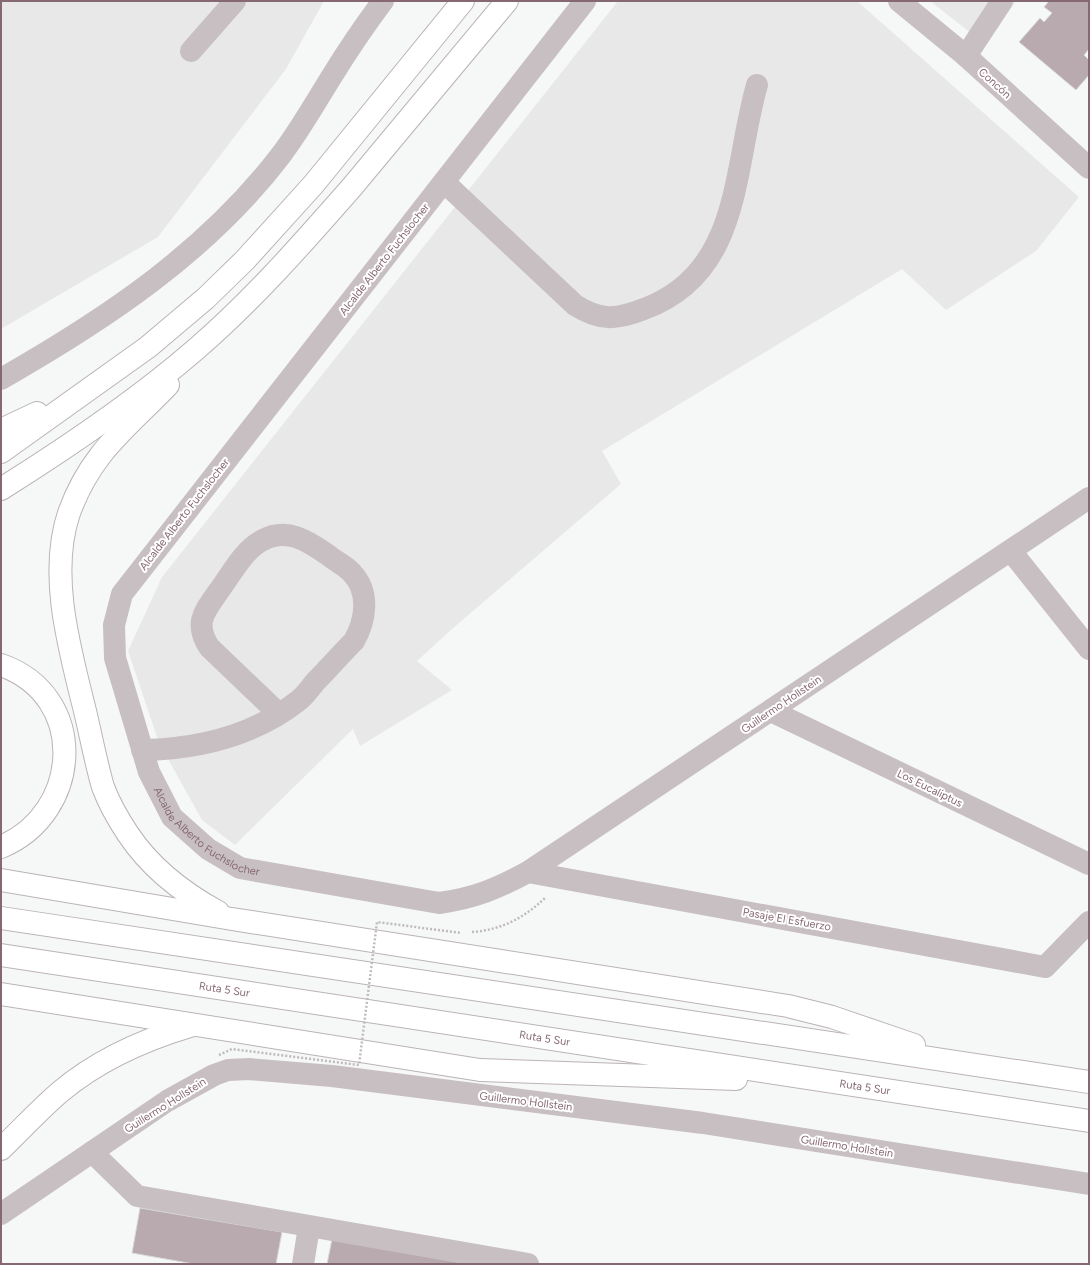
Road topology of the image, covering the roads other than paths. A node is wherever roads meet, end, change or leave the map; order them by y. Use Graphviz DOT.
graph roads {
  1 [pos="235,1"];
  2 [pos="383,1"];
  3 [pos="463,1"];
  4 [pos="507,1"];
  5 [pos="585,1"];
  6 [pos="899,1"];
  7 [pos="1002,1"];
  8 [pos="191,51"];
  9 [pos="966,56"];
  10 [pos="757,84"];
  11 [pos="1089,168"];
  12 [pos="444,182"];
  13 [pos="195,350"];
  14 [pos="1,379"];
  15 [pos="89,390"];
  16 [pos="1,430"];
  17 [pos="1,452"];
  18 [pos="1,489"];
  19 [pos="1089,498"];
  20 [pos="1011,551"];
  21 [pos="1089,649"];
  22 [pos="1,666"];
  23 [pos="771,711"];
  24 [pos="279,714"];
  25 [pos="142,750"];
  26 [pos="1,847"];
  27 [pos="1089,864"];
  28 [pos="528,872"];
  29 [pos="1,880"];
  30 [pos="467,899"];
  31 [pos="1,918"];
  32 [pos="232,919"];
  33 [pos="1089,922"];
  34 [pos="1,955"];
  35 [pos="1,994"];
  36 [pos="194,1024"];
  37 [pos="966,1063"];
  38 [pos="1089,1082"];
  39 [pos="839,1083"];
  40 [pos="1089,1121"];
  41 [pos="1,1149"];
  42 [pos="92,1152"];
  43 [pos="1089,1184"];
  44 [pos="1,1214"];
  45 [pos="309,1227"];
  46 [pos="516,1263"];
  47 [pos="303,1264"];
  1 -- 8 [label="street"];
  2 -- 14 [label="street"];
  3 -- 15 [label="highway"];
  4 -- 13 [label="highway"];
  5 -- 12 [label="street, Alcalde Alberto Fuchslocher"];
  6 -- 9 [label="street, Concón"];
  7 -- 9 [label="street"];
  9 -- 11 [label="street, Concón"];
  10 -- 12 [label="street"];
  12 -- 25 [label="street, Alcalde Alberto Fuchslocher"];
  13 -- 18 [label="highway"];
  13 -- 32 [label="highway"];
  15 -- 16 [label="highway"];
  15 -- 17 [label="highway"];
  19 -- 20 [label="street, Guillermo Hollstein"];
  20 -- 21 [label="street"];
  20 -- 23 [label="street, Guillermo Hollstein"];
  22 -- 26 [label="highway"];
  23 -- 27 [label="street, Los Eucaliptus"];
  23 -- 28 [label="street, Guillermo Hollstein"];
  24 -- 24 [label="street"];
  24 -- 25 [label="street"];
  25 -- 30 [label="street, Alcalde Alberto Fuchslocher"];
  28 -- 30 [label="street, Guillermo Hollstein"];
  28 -- 33 [label="street, Pasaje El Esfuerzo"];
  29 -- 32 [label="highway"];
  31 -- 37 [label="highway"];
  32 -- 37 [label="highway"];
  34 -- 39 [label="highway, Ruta 5 Sur"];
  35 -- 36 [label="highway"];
  36 -- 39 [label="highway"];
  36 -- 41 [label="highway"];
  37 -- 38 [label="highway"];
  39 -- 40 [label="highway, Ruta 5 Sur"];
  42 -- 43 [label="street, Guillermo Hollstein"];
  42 -- 44 [label="street, Guillermo Hollstein"];
  42 -- 45 [label="street"];
  45 -- 46 [label="street"];
  45 -- 47 [label="street"];
}
